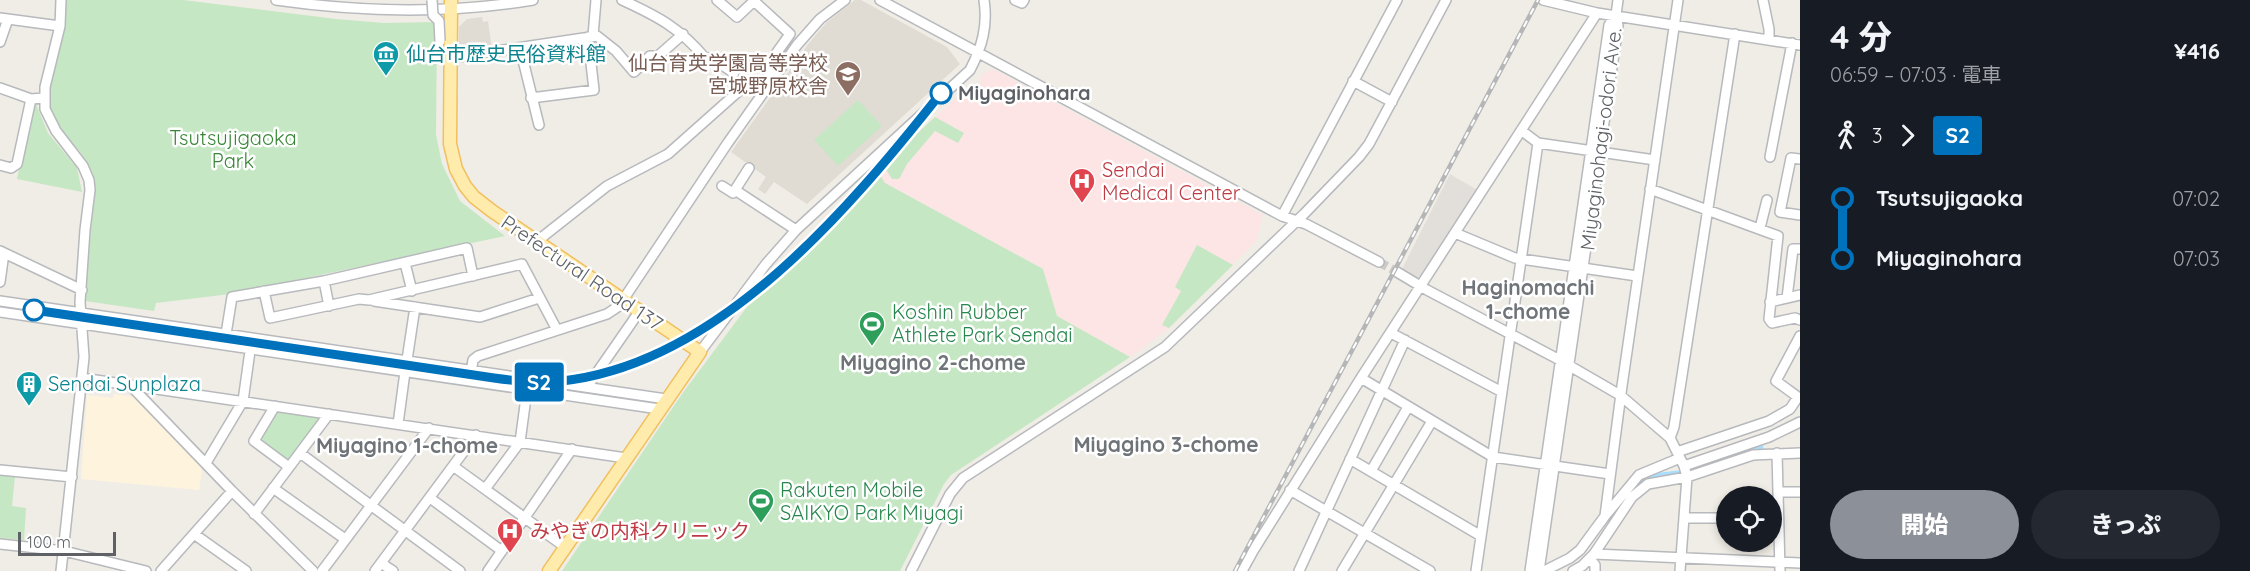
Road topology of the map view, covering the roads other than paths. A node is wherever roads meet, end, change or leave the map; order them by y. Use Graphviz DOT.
graph roads {
  1 [pos="61,0"];
  2 [pos="276,0"];
  3 [pos="432,0"];
  4 [pos="533,0"];
  5 [pos="596,0"];
  6 [pos="622,0"];
  7 [pos="717,0"];
  8 [pos="845,0"];
  9 [pos="880,0"];
  10 [pos="984,0"];
  11 [pos="1015,0"];
  12 [pos="1024,0"];
  13 [pos="1397,0"];
  14 [pos="1446,0"];
  15 [pos="1543,0"];
  16 [pos="1618,0"];
  17 [pos="1678,0"];
  18 [pos="1763,0"];
  19 [pos="633,3"];
  20 [pos="360,4"];
  21 [pos="451,4"];
  22 [pos="1597,13"];
  23 [pos="1616,15"];
  24 [pos="4,19"];
  25 [pos="1675,24"];
  26 [pos="60,26"];
  27 [pos="683,34"];
  28 [pos="1736,34"];
  29 [pos="590,36"];
  30 [pos="1769,40"];
  31 [pos="440,41"];
  32 [pos="0,42"];
  33 [pos="1796,44"];
  34 [pos="519,48"];
  35 [pos="979,53"];
  36 [pos="451,58"];
  37 [pos="734,73"];
  38 [pos="774,76"];
  39 [pos="1353,81"];
  40 [pos="749,82"];
  41 [pos="0,88"];
  42 [pos="44,98"];
  43 [pos="531,98"];
  44 [pos="31,99"];
  45 [pos="1392,102"];
  46 [pos="538,125"];
  47 [pos="1522,131"];
  48 [pos="1538,143"];
  49 [pos="1596,152"];
  50 [pos="1770,157"];
  51 [pos="1800,159"];
  52 [pos="1655,160"];
  53 [pos="0,165"];
  54 [pos="749,168"];
  55 [pos="722,186"];
  56 [pos="1650,189"];
  57 [pos="735,190"];
  58 [pos="1767,200"];
  59 [pos="1707,209"];
  60 [pos="1800,215"];
  61 [pos="1282,216"];
  62 [pos="1296,221"];
  63 [pos="1760,228"];
  64 [pos="796,230"];
  65 [pos="1455,233"];
  66 [pos="536,242"];
  67 [pos="1800,249"];
  68 [pos="2,252"];
  69 [pos="1522,260"];
  70 [pos="1379,262"];
  71 [pos="405,263"];
  72 [pos="1579,268"];
  73 [pos="1397,272"];
  74 [pos="473,276"];
  75 [pos="1637,276"];
  76 [pos="324,280"];
  77 [pos="0,282"];
  78 [pos="1420,286"];
  79 [pos="81,290"];
  80 [pos="264,291"];
  81 [pos="412,291"];
  82 [pos="1800,295"];
  83 [pos="539,298"];
  84 [pos="1787,298"];
  85 [pos="369,300"];
  86 [pos="0,301"];
  87 [pos="623,301"];
  88 [pos="1770,302"];
  89 [pos="329,306"];
  90 [pos="415,307"];
  91 [pos="0,312"];
  92 [pos="639,312"];
  93 [pos="81,313"];
  94 [pos="1800,320"];
  95 [pos="82,324"];
  96 [pos="557,330"];
  97 [pos="1391,333"];
  98 [pos="1511,333"];
  99 [pos="226,334"];
  100 [pos="252,337"];
  101 [pos="1406,340"];
  102 [pos="1799,340"];
  103 [pos="251,349"];
  104 [pos="700,352"];
  105 [pos="407,360"];
  106 [pos="1565,363"];
  107 [pos="471,369"];
  108 [pos="405,372"];
  109 [pos="82,378"];
  110 [pos="1361,378"];
  111 [pos="470,382"];
  112 [pos="130,385"];
  113 [pos="588,387"];
  114 [pos="527,390"];
  115 [pos="1381,390"];
  116 [pos="1502,392"];
  117 [pos="1620,395"];
  118 [pos="243,401"];
  119 [pos="663,404"];
  120 [pos="274,406"];
  121 [pos="1408,407"];
  122 [pos="329,414"];
  123 [pos="1432,421"];
  124 [pos="1800,422"];
  125 [pos="398,424"];
  126 [pos="429,428"];
  127 [pos="476,435"];
  128 [pos="1670,438"];
  129 [pos="520,442"];
  130 [pos="572,449"];
  131 [pos="300,453"];
  132 [pos="1777,453"];
  133 [pos="1800,453"];
  134 [pos="1493,457"];
  135 [pos="626,458"];
  136 [pos="1350,459"];
  137 [pos="206,463"];
  138 [pos="1550,465"];
  139 [pos="453,466"];
  140 [pos="1683,466"];
  141 [pos="290,467"];
  142 [pos="0,470"];
  143 [pos="1371,471"];
  144 [pos="1610,474"];
  145 [pos="72,477"];
  146 [pos="1394,485"];
  147 [pos="1778,486"];
  148 [pos="273,488"];
  149 [pos="485,489"];
  150 [pos="1290,490"];
  151 [pos="232,491"];
  152 [pos="1782,492"];
  153 [pos="1800,492"];
  154 [pos="430,498"];
  155 [pos="371,506"];
  156 [pos="1326,511"];
  157 [pos="254,514"];
  158 [pos="1605,516"];
  159 [pos="524,518"];
  160 [pos="1716,518"];
  161 [pos="1685,519"];
  162 [pos="405,530"];
  163 [pos="1365,533"];
  164 [pos="194,534"];
  165 [pos="1481,536"];
  166 [pos="345,539"];
  167 [pos="0,544"];
  168 [pos="565,547"];
  169 [pos="64,551"];
  170 [pos="502,551"];
  171 [pos="1779,552"];
  172 [pos="1592,556"];
  173 [pos="1681,558"];
  174 [pos="1731,560"];
  175 [pos="381,563"];
  176 [pos="1800,563"];
  177 [pos="301,567"];
  178 [pos="1412,567"];
  179 [pos="1780,567"];
  180 [pos="1346,570"];
  181 [pos="61,571"];
  182 [pos="146,571"];
  183 [pos="161,571"];
  184 [pos="246,571"];
  185 [pos="313,571"];
  186 [pos="322,571"];
  187 [pos="375,571"];
  188 [pos="393,571"];
  189 [pos="460,571"];
  190 [pos="488,571"];
  191 [pos="549,571"];
  192 [pos="911,571"];
  193 [pos="1242,571"];
  194 [pos="1299,571"];
  195 [pos="1430,571"];
  196 [pos="1476,571"];
  197 [pos="1530,571"];
  198 [pos="1539,571"];
  199 [pos="1545,571"];
  200 [pos="1573,571"];
  201 [pos="1595,571"];
  202 [pos="1680,571"];
  203 [pos="1730,571"];
  1 -- 26 [label="street"];
  2 -- 20 [label="street"];
  3 -- 31 [label="street, bridge"];
  4 -- 21 [label="street"];
  5 -- 29 [label="street"];
  6 -- 19 [label="street"];
  7 -- 38 [label="street"];
  8 -- 38 [label="street"];
  9 -- 35 [label="street"];
  10 -- 35 [label="street"];
  11 -- 12 [label="street"];
  13 -- 39 [label="street"];
  14 -- 45 [label="street"];
  15 -- 22 [label="street"];
  16 -- 23 [label="street, Miyaginohagi-odori Ave."];
  17 -- 25 [label="street"];
  18 -- 30 [label="street"];
  19 -- 27 [label="street"];
  20 -- 21 [label="street"];
  21 -- 36 [label="main road, Prefectural Road 137"];
  22 -- 23 [label="street"];
  22 -- 47 [label="street"];
  23 -- 25 [label="street"];
  23 -- 49 [label="street, Miyaginohagi-odori Ave."];
  24 -- 26 [label="street"];
  24 -- 32 [label="street"];
  25 -- 28 [label="street"];
  25 -- 52 [label="street"];
  26 -- 42 [label="street"];
  27 -- 29 [label="street"];
  27 -- 37 [label="street"];
  28 -- 30 [label="street"];
  28 -- 59 [label="street"];
  29 -- 34 [label="street"];
  29 -- 43 [label="street"];
  30 -- 33 [label="street"];
  33 -- 50 [label="street"];
  34 -- 36 [label="street"];
  34 -- 43 [label="street"];
  35 -- 61 [label="street"];
  35 -- 64 [label="street"];
  36 -- 66 [label="main road, Prefectural Road 137"];
  38 -- 87 [label="street"];
  39 -- 45 [label="street"];
  39 -- 61 [label="street"];
  40 -- 66 [label="street"];
  41 -- 44 [label="street"];
  42 -- 44 [label="street"];
  42 -- 79 [label="street"];
  43 -- 46 [label="street"];
  44 -- 53 [label="street"];
  45 -- 62 [label="street"];
  47 -- 48 [label="street"];
  47 -- 65 [label="street"];
  48 -- 49 [label="street"];
  48 -- 69 [label="street"];
  49 -- 52 [label="street"];
  49 -- 72 [label="street, Miyaginohagi-odori Ave."];
  51 -- 60 [label="street"];
  52 -- 56 [label="street"];
  54 -- 57 [label="street"];
  55 -- 57 [label="street"];
  56 -- 59 [label="street"];
  56 -- 75 [label="street"];
  57 -- 64 [label="street"];
  58 -- 63 [label="street"];
  59 -- 63 [label="street"];
  59 -- 128 [label="street"];
  61 -- 62 [label="street"];
  62 -- 70 [label="street"];
  62 -- 192 [label="street"];
  63 -- 88 [label="street"];
  64 -- 104 [label="street"];
  65 -- 69 [label="street"];
  65 -- 78 [label="street"];
  66 -- 87 [label="main road, Prefectural Road 137"];
  67 -- 84 [label="street"];
  68 -- 77 [label="street"];
  68 -- 79 [label="street"];
  69 -- 72 [label="street"];
  69 -- 98 [label="street"];
  71 -- 74 [label="street"];
  71 -- 76 [label="street"];
  71 -- 81 [label="street"];
  72 -- 75 [label="street"];
  72 -- 106 [label="street, Miyaginohagi-odori Ave."];
  73 -- 78 [label="street"];
  74 -- 81 [label="street"];
  74 -- 83 [label="street"];
  75 -- 117 [label="street"];
  76 -- 80 [label="street"];
  76 -- 89 [label="street"];
  78 -- 97 [label="street"];
  78 -- 98 [label="street"];
  79 -- 93 [label="street"];
  80 -- 89 [label="street"];
  80 -- 99 [label="street"];
  81 -- 85 [label="street"];
  82 -- 84 [label="street"];
  83 -- 90 [label="street"];
  83 -- 96 [label="street"];
  84 -- 88 [label="street"];
  85 -- 89 [label="street"];
  85 -- 90 [label="street"];
  86 -- 93 [label="street"];
  87 -- 92 [label="main road, Prefectural Road 137"];
  87 -- 96 [label="street"];
  88 -- 94 [label="street"];
  90 -- 105 [label="street"];
  91 -- 95 [label="street"];
  92 -- 104 [label="main road, Prefectural Road 137"];
  92 -- 113 [label="street"];
  93 -- 95 [label="street"];
  93 -- 99 [label="street"];
  95 -- 103 [label="street"];
  95 -- 109 [label="street"];
  96 -- 107 [label="street"];
  97 -- 101 [label="street"];
  97 -- 110 [label="street"];
  98 -- 106 [label="street"];
  98 -- 116 [label="street"];
  99 -- 100 [label="street"];
  100 -- 103 [label="street"];
  100 -- 105 [label="street"];
  101 -- 115 [label="street"];
  101 -- 116 [label="street"];
  102 -- 140 [label="street"];
  103 -- 108 [label="street"];
  103 -- 118 [label="street"];
  104 -- 119 [label="main road"];
  105 -- 107 [label="street"];
  106 -- 117 [label="street"];
  106 -- 138 [label="street, Miyaginohagi-odori Ave."];
  107 -- 111 [label="street"];
  107 -- 113 [label="street"];
  108 -- 111 [label="street"];
  108 -- 125 [label="street"];
  109 -- 112 [label="street"];
  109 -- 145 [label="street"];
  110 -- 115 [label="street"];
  110 -- 150 [label="street"];
  111 -- 114 [label="street"];
  112 -- 118 [label="street"];
  112 -- 137 [label="street"];
  113 -- 119 [label="street"];
  114 -- 119 [label="street"];
  114 -- 129 [label="street"];
  115 -- 121 [label="street"];
  115 -- 136 [label="street"];
  116 -- 134 [label="street"];
  117 -- 128 [label="street"];
  117 -- 144 [label="street"];
  118 -- 120 [label="street"];
  118 -- 137 [label="street"];
  119 -- 135 [label="main road"];
  120 -- 122 [label="street"];
  120 -- 141 [label="street"];
  121 -- 123 [label="street"];
  121 -- 143 [label="street"];
  122 -- 125 [label="street"];
  122 -- 131 [label="street"];
  123 -- 134 [label="street"];
  123 -- 146 [label="street"];
  124 -- 140 [label="street"];
  125 -- 126 [label="street"];
  126 -- 127 [label="street"];
  126 -- 155 [label="street"];
  127 -- 129 [label="street"];
  127 -- 139 [label="street"];
  128 -- 140 [label="street"];
  129 -- 130 [label="street"];
  129 -- 149 [label="street"];
  130 -- 135 [label="street"];
  130 -- 159 [label="street"];
  131 -- 141 [label="street"];
  131 -- 155 [label="street"];
  132 -- 133 [label="street"];
  132 -- 140 [label="street"];
  132 -- 147 [label="street"];
  134 -- 138 [label="street"];
  134 -- 165 [label="street"];
  135 -- 168 [label="main road"];
  136 -- 143 [label="street"];
  136 -- 156 [label="street"];
  137 -- 151 [label="street"];
  138 -- 144 [label="street"];
  138 -- 197 [label="street, Miyaginohagi-odori Ave."];
  138 -- 198 [label="street, Miyaginohagi-odori Ave."];
  139 -- 149 [label="street"];
  139 -- 154 [label="street"];
  140 -- 158 [label="street"];
  140 -- 161 [label="street"];
  140 -- 172 [label="street"];
  141 -- 148 [label="street"];
  142 -- 145 [label="street"];
  143 -- 146 [label="street"];
  144 -- 158 [label="street"];
  145 -- 169 [label="street"];
  146 -- 163 [label="street"];
  146 -- 165 [label="street"];
  148 -- 157 [label="street"];
  148 -- 166 [label="street"];
  149 -- 159 [label="street"];
  150 -- 156 [label="street"];
  150 -- 193 [label="street"];
  151 -- 157 [label="street"];
  151 -- 164 [label="street"];
  152 -- 153 [label="street"];
  154 -- 162 [label="street"];
  154 -- 170 [label="street"];
  155 -- 162 [label="street"];
  155 -- 166 [label="street"];
  156 -- 163 [label="street"];
  156 -- 194 [label="street"];
  157 -- 177 [label="street"];
  158 -- 199 [label="street"];
  159 -- 168 [label="street"];
  159 -- 170 [label="street"];
  160 -- 161 [label="street"];
  161 -- 173 [label="street"];
  162 -- 175 [label="street"];
  162 -- 189 [label="street"];
  163 -- 178 [label="street"];
  163 -- 180 [label="street"];
  164 -- 183 [label="street"];
  164 -- 184 [label="street"];
  165 -- 196 [label="street"];
  166 -- 186 [label="street"];
  167 -- 169 [label="street"];
  168 -- 191 [label="main road"];
  169 -- 181 [label="street"];
  169 -- 182 [label="street"];
  170 -- 190 [label="street"];
  171 -- 179 [label="street"];
  172 -- 173 [label="street"];
  172 -- 200 [label="street"];
  172 -- 201 [label="street"];
  173 -- 174 [label="street"];
  173 -- 202 [label="street"];
  174 -- 179 [label="street"];
  174 -- 203 [label="street"];
  175 -- 187 [label="street"];
  175 -- 188 [label="street"];
  176 -- 179 [label="street"];
  177 -- 185 [label="street"];
  178 -- 195 [label="street"];
}
